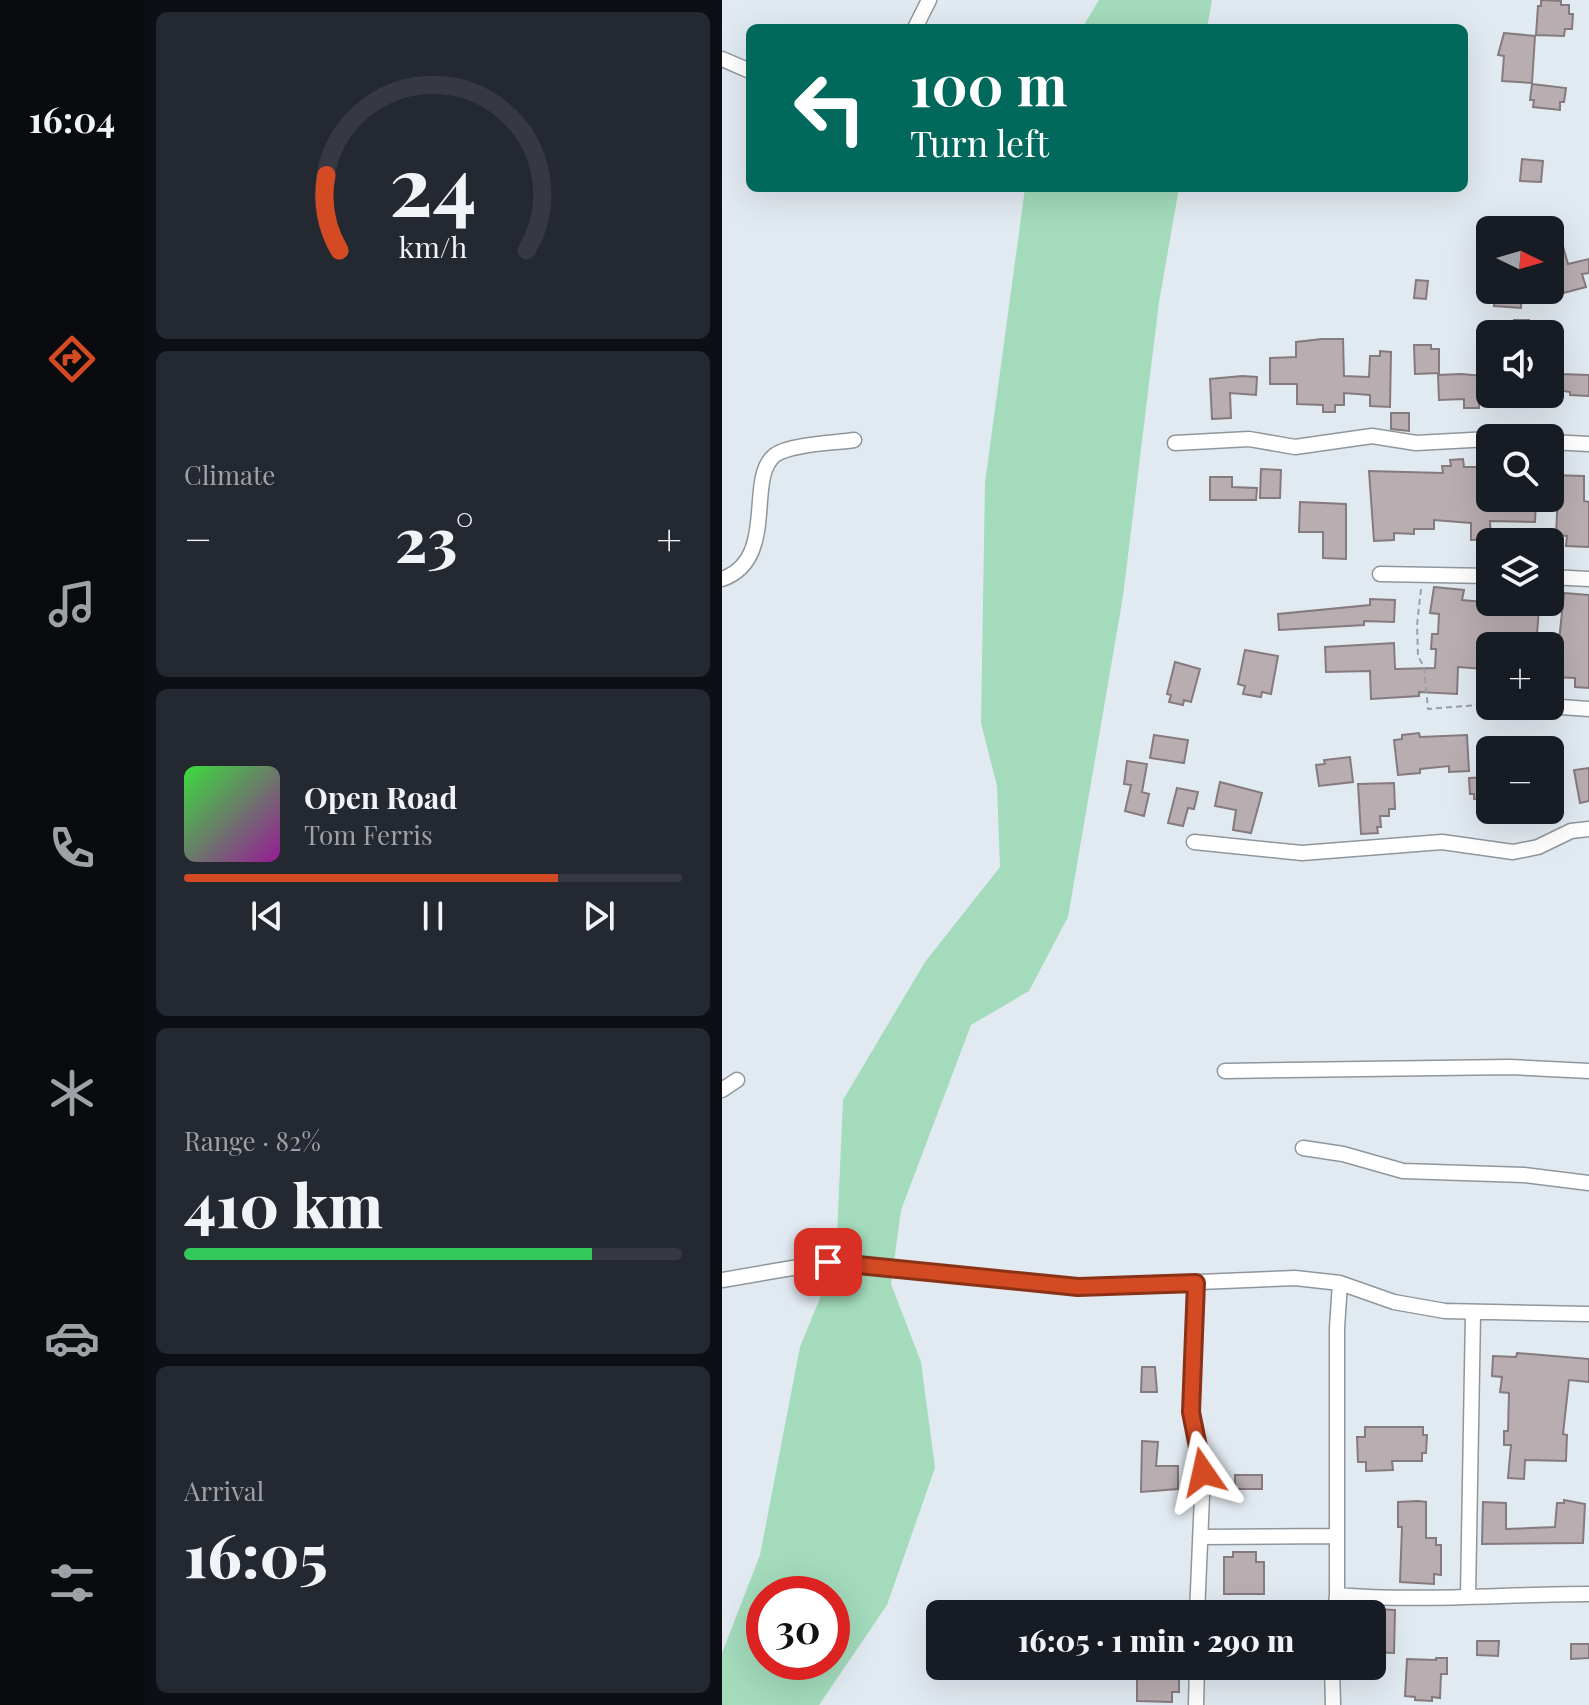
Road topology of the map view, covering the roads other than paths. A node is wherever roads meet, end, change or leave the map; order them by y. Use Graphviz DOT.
graph roads {
  1 [pos="926,1"];
  2 [pos="917,24"];
  3 [pos="722,59"];
  4 [pos="746,69"];
  5 [pos="854,440"];
  6 [pos="1476,440"];
  7 [pos="1175,443"];
  8 [pos="1564,443"];
  9 [pos="1589,444"];
  10 [pos="1380,574"];
  11 [pos="1476,576"];
  12 [pos="1564,578"];
  13 [pos="722,579"];
  14 [pos="1589,579"];
  15 [pos="1564,707"];
  16 [pos="1589,709"];
  17 [pos="1589,829"];
  18 [pos="1194,842"];
  19 [pos="1225,1071"];
  20 [pos="1589,1071"];
  21 [pos="737,1080"];
  22 [pos="722,1090"];
  23 [pos="1303,1148"];
  24 [pos="1589,1183"];
  25 [pos="722,1280"];
  26 [pos="1196,1283"];
  27 [pos="1340,1283"];
  28 [pos="1473,1313"];
  29 [pos="1589,1314"];
  30 [pos="1336,1536"];
  31 [pos="1200,1537"];
  32 [pos="1589,1594"];
  33 [pos="1337,1595"];
  34 [pos="1468,1596"];
  35 [pos="1198,1600"];
  36 [pos="1336,1600"];
  37 [pos="1197,1680"];
  38 [pos="1332,1680"];
  39 [pos="1196,1705"];
  40 [pos="1333,1705"];
  1 -- 2 [label="street"];
  3 -- 4 [label="street"];
  5 -- 13 [label="street"];
  6 -- 7 [label="street"];
  8 -- 9 [label="street"];
  10 -- 11 [label="street"];
  12 -- 14 [label="street"];
  15 -- 16 [label="street"];
  17 -- 18 [label="street"];
  19 -- 20 [label="street"];
  21 -- 22 [label="street"];
  23 -- 24 [label="street"];
  25 -- 26 [label="street"];
  26 -- 27 [label="street"];
  26 -- 31 [label="street"];
  27 -- 28 [label="street"];
  27 -- 30 [label="street"];
  28 -- 29 [label="street"];
  28 -- 34 [label="street"];
  30 -- 31 [label="street"];
  30 -- 33 [label="street"];
  31 -- 35 [label="street"];
  32 -- 34 [label="street"];
  33 -- 34 [label="street"];
  33 -- 36 [label="street"];
  37 -- 39 [label="street"];
  38 -- 40 [label="street"];
}
